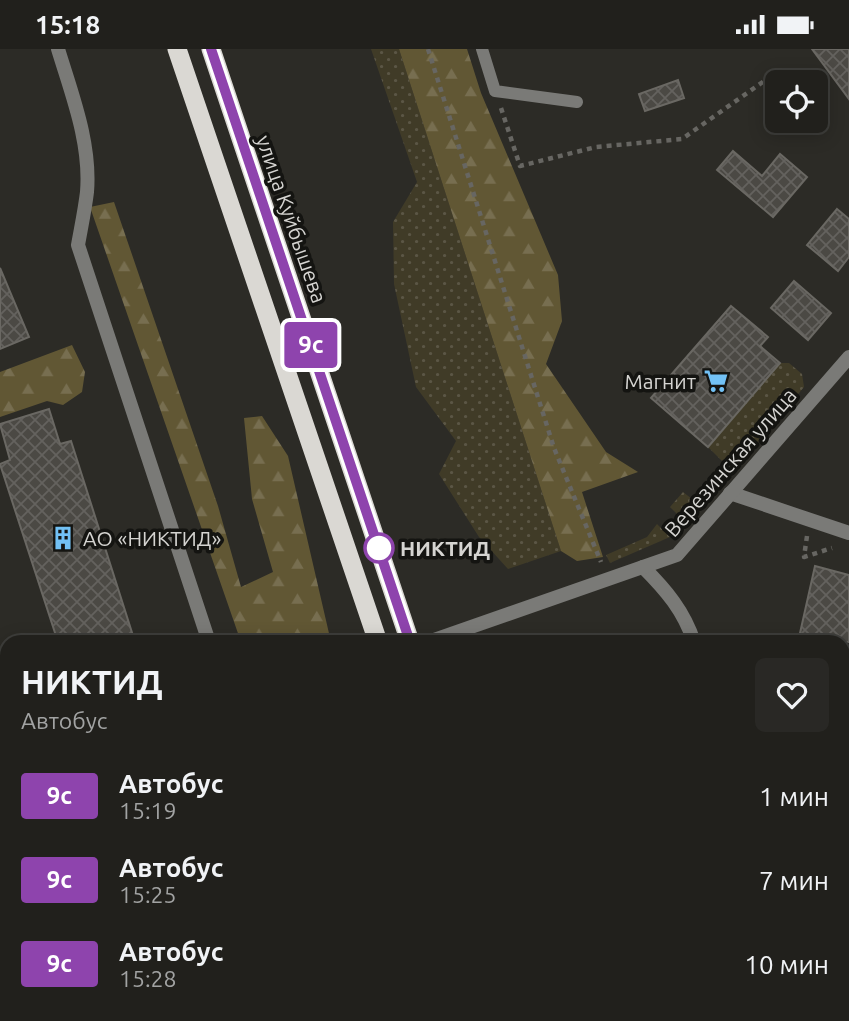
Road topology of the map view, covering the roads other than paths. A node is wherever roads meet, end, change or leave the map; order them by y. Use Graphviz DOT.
graph roads {
  1 [pos="58,49"];
  2 [pos="177,49"];
  3 [pos="211,49"];
  4 [pos="482,49"];
  5 [pos="577,102"];
  6 [pos="849,357"];
  7 [pos="730,493"];
  8 [pos="849,533"];
  9 [pos="643,567"];
  10 [pos="207,635"];
  11 [pos="376,635"];
  12 [pos="408,635"];
  13 [pos="448,635"];
  14 [pos="692,635"];
  1 -- 10 [label="street"];
  2 -- 11 [label="highway"];
  3 -- 12 [label="highway, улица Куйбышева"];
  4 -- 5 [label="lane"];
  6 -- 7 [label="street, Верезинская улица"];
  7 -- 8 [label="street"];
  7 -- 9 [label="street, Верезинская улица"];
  9 -- 13 [label="street, Верезинская улица"];
  9 -- 14 [label="street"];
}
